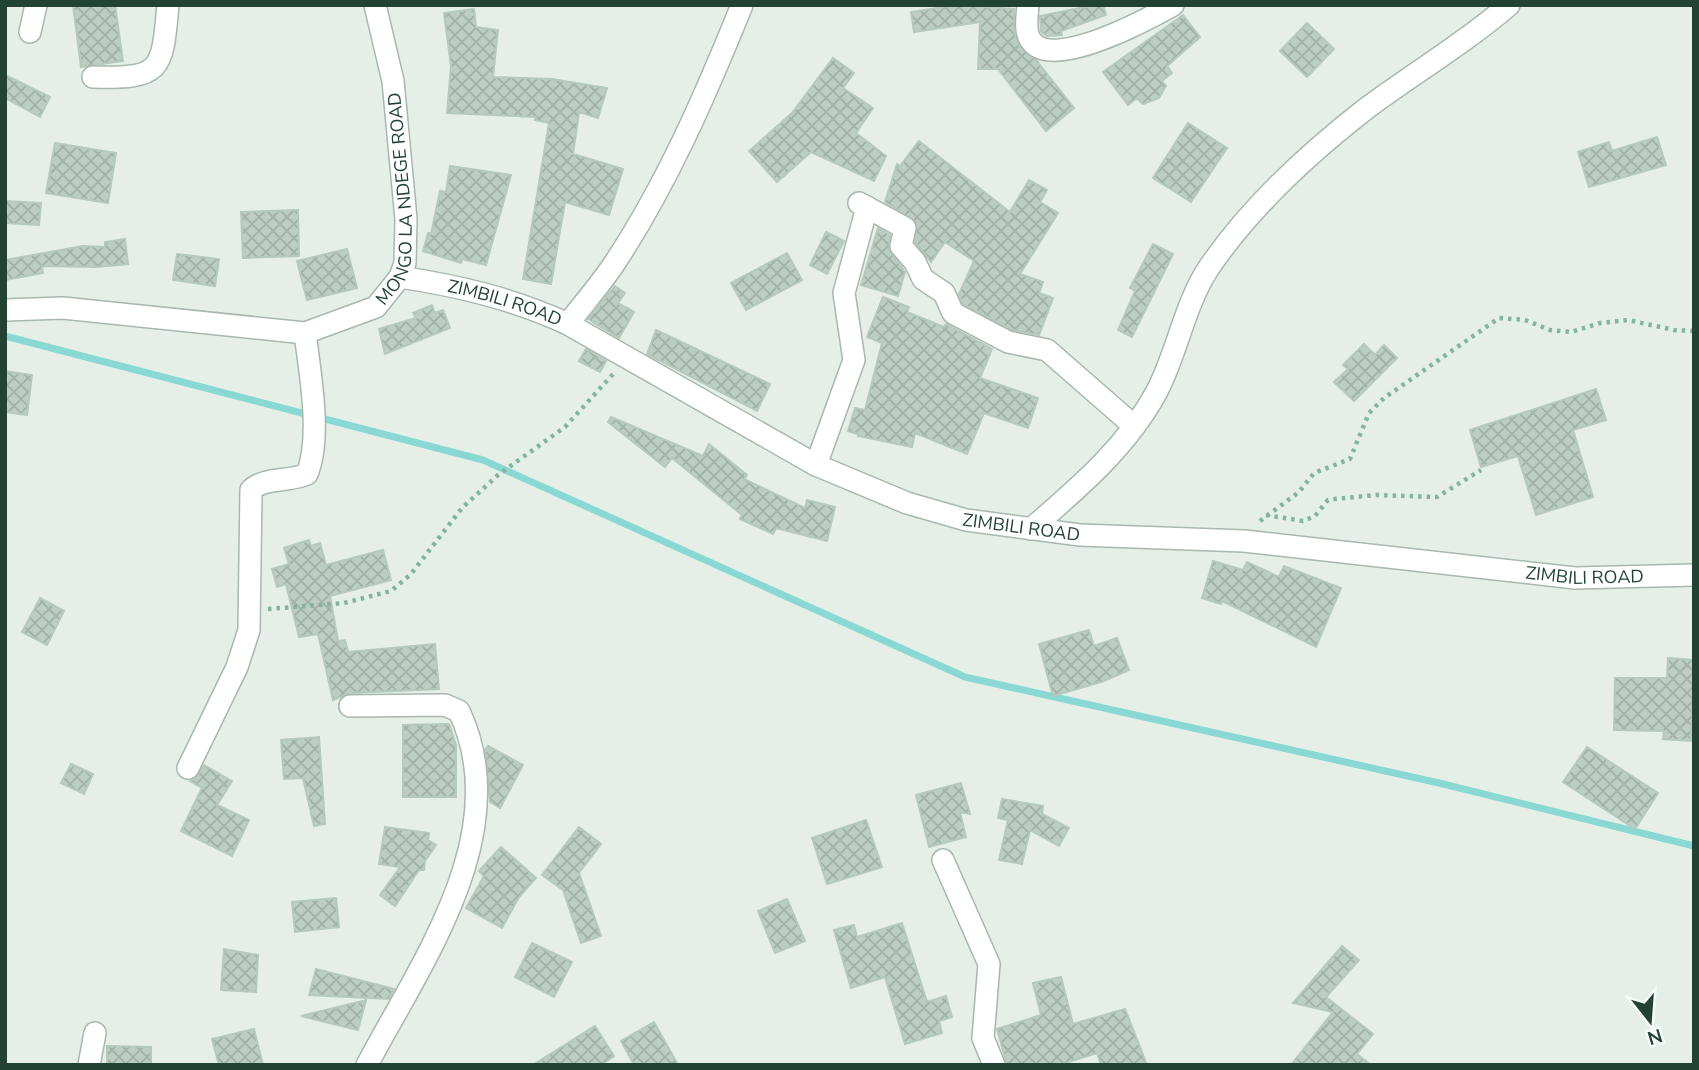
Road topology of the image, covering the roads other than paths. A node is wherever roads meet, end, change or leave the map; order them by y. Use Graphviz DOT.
graph roads {
  1 [pos="36,5"];
  2 [pos="168,5"];
  3 [pos="375,5"];
  4 [pos="742,5"];
  5 [pos="1028,5"];
  6 [pos="1173,5"];
  7 [pos="1509,5"];
  8 [pos="30,32"];
  9 [pos="93,77"];
  10 [pos="400,277"];
  11 [pos="5,310"];
  12 [pos="568,324"];
  13 [pos="305,333"];
  14 [pos="1134,426"];
  15 [pos="816,465"];
  16 [pos="1031,529"];
  17 [pos="1694,575"];
  18 [pos="350,706"];
  19 [pos="188,768"];
  20 [pos="943,860"];
  21 [pos="95,1033"];
  22 [pos="89,1065"];
  23 [pos="367,1065"];
  24 [pos="994,1065"];
  1 -- 8 [label="street"];
  2 -- 9 [label="street"];
  3 -- 10 [label="street, MONGO LA NDEGE ROAD"];
  4 -- 12 [label="street"];
  5 -- 6 [label="street"];
  7 -- 14 [label="street"];
  10 -- 12 [label="street, ZIMBILI ROAD"];
  10 -- 13 [label="street, MONGO LA NDEGE ROAD"];
  11 -- 13 [label="street, MONGO LA NDEGE ROAD"];
  12 -- 15 [label="street, ZIMBILI ROAD"];
  13 -- 19 [label="street"];
  14 -- 15 [label="street"];
  14 -- 16 [label="street"];
  15 -- 16 [label="street, ZIMBILI ROAD"];
  16 -- 17 [label="street, ZIMBILI ROAD"];
  18 -- 23 [label="street"];
  20 -- 24 [label="street"];
  21 -- 22 [label="street"];
}
